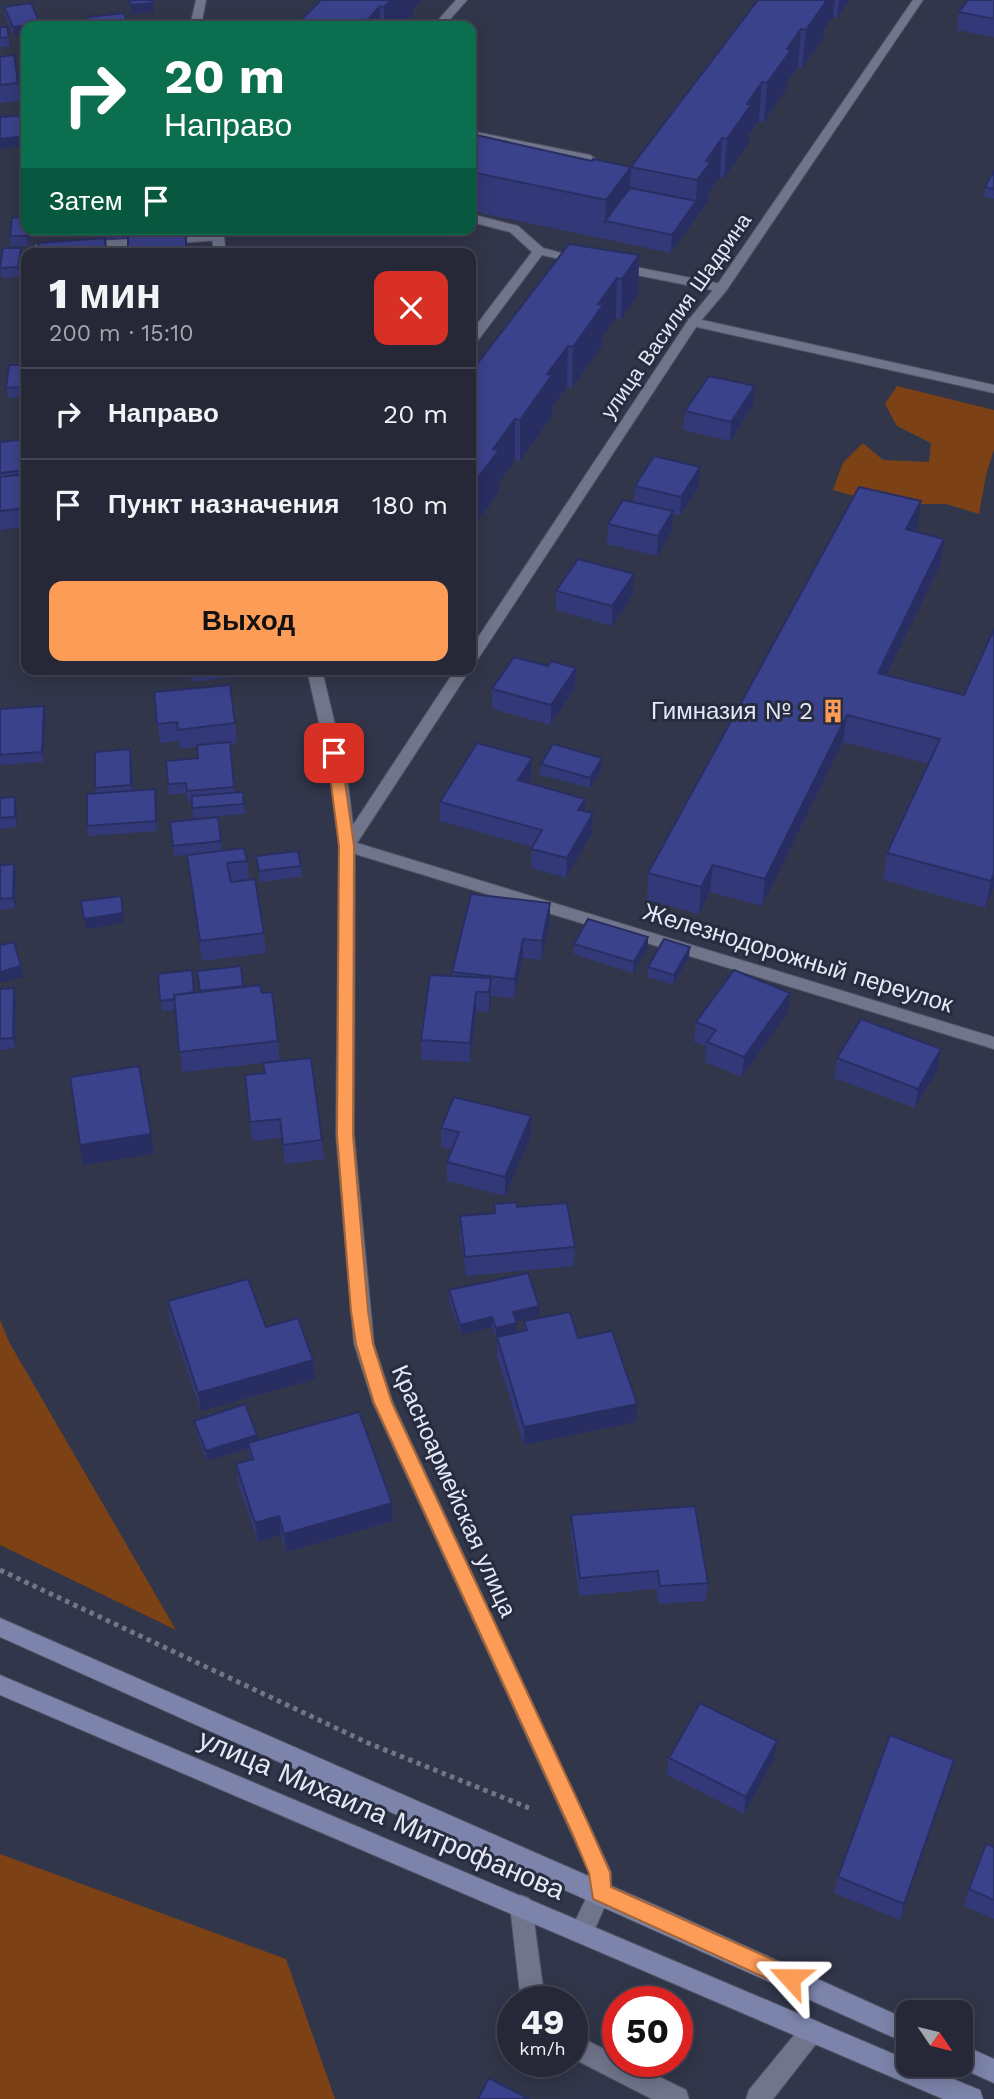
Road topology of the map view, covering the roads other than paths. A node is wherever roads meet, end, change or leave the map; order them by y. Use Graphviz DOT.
graph roads {
  1 [pos="201,0"];
  2 [pos="462,0"];
  3 [pos="918,0"];
  4 [pos="196,21"];
  5 [pos="443,21"];
  6 [pos="476,136"];
  7 [pos="590,159"];
  8 [pos="476,219"];
  9 [pos="194,235"];
  10 [pos="48,248"];
  11 [pos="539,251"];
  12 [pos="722,288"];
  13 [pos="693,322"];
  14 [pos="476,333"];
  15 [pos="994,389"];
  16 [pos="476,651"];
  17 [pos="315,675"];
  18 [pos="460,675"];
  19 [pos="347,846"];
  20 [pos="994,1043"];
  21 [pos="0,1627"];
  22 [pos="0,1685"];
  23 [pos="600,1892"];
  24 [pos="521,1906"];
  25 [pos="582,1932"];
  26 [pos="531,1986"];
  27 [pos="896,2027"];
  28 [pos="812,2031"];
  29 [pos="588,2053"];
  30 [pos="973,2061"];
  31 [pos="994,2071"];
  32 [pos="677,2099"];
  33 [pos="758,2099"];
  34 [pos="971,2099"];
  1 -- 4 [label="street"];
  2 -- 5 [label="street"];
  3 -- 12 [label="street, улица Василия Шадрина"];
  6 -- 7 [label="street"];
  8 -- 11 [label="street"];
  9 -- 10 [label="street"];
  11 -- 12 [label="street"];
  11 -- 14 [label="street"];
  12 -- 13 [label="street, улица Василия Шадрина"];
  13 -- 15 [label="street"];
  13 -- 16 [label="street, улица Василия Шадрина"];
  17 -- 19 [label="street, Красноармейская улица"];
  18 -- 19 [label="street"];
  19 -- 20 [label="street, Железнодорожный переулок"];
  19 -- 23 [label="street, Красноармейская улица"];
  21 -- 23 [label="main road, улица Михаила Митрофанова"];
  22 -- 24 [label="main road, улица Михаила Митрофанова"];
  23 -- 25 [label="street"];
  23 -- 27 [label="main road, улица Михаила Митрофанова"];
  24 -- 25 [label="main road, улица Михаила Митрофанова"];
  24 -- 26 [label="street"];
  25 -- 28 [label="main road, улица Михаила Митрофанова"];
  28 -- 33 [label="street"];
  28 -- 34 [label="main road, улица Михаила Митрофанова"];
  29 -- 32 [label="street"];
  30 -- 31 [label="main road"];
}
